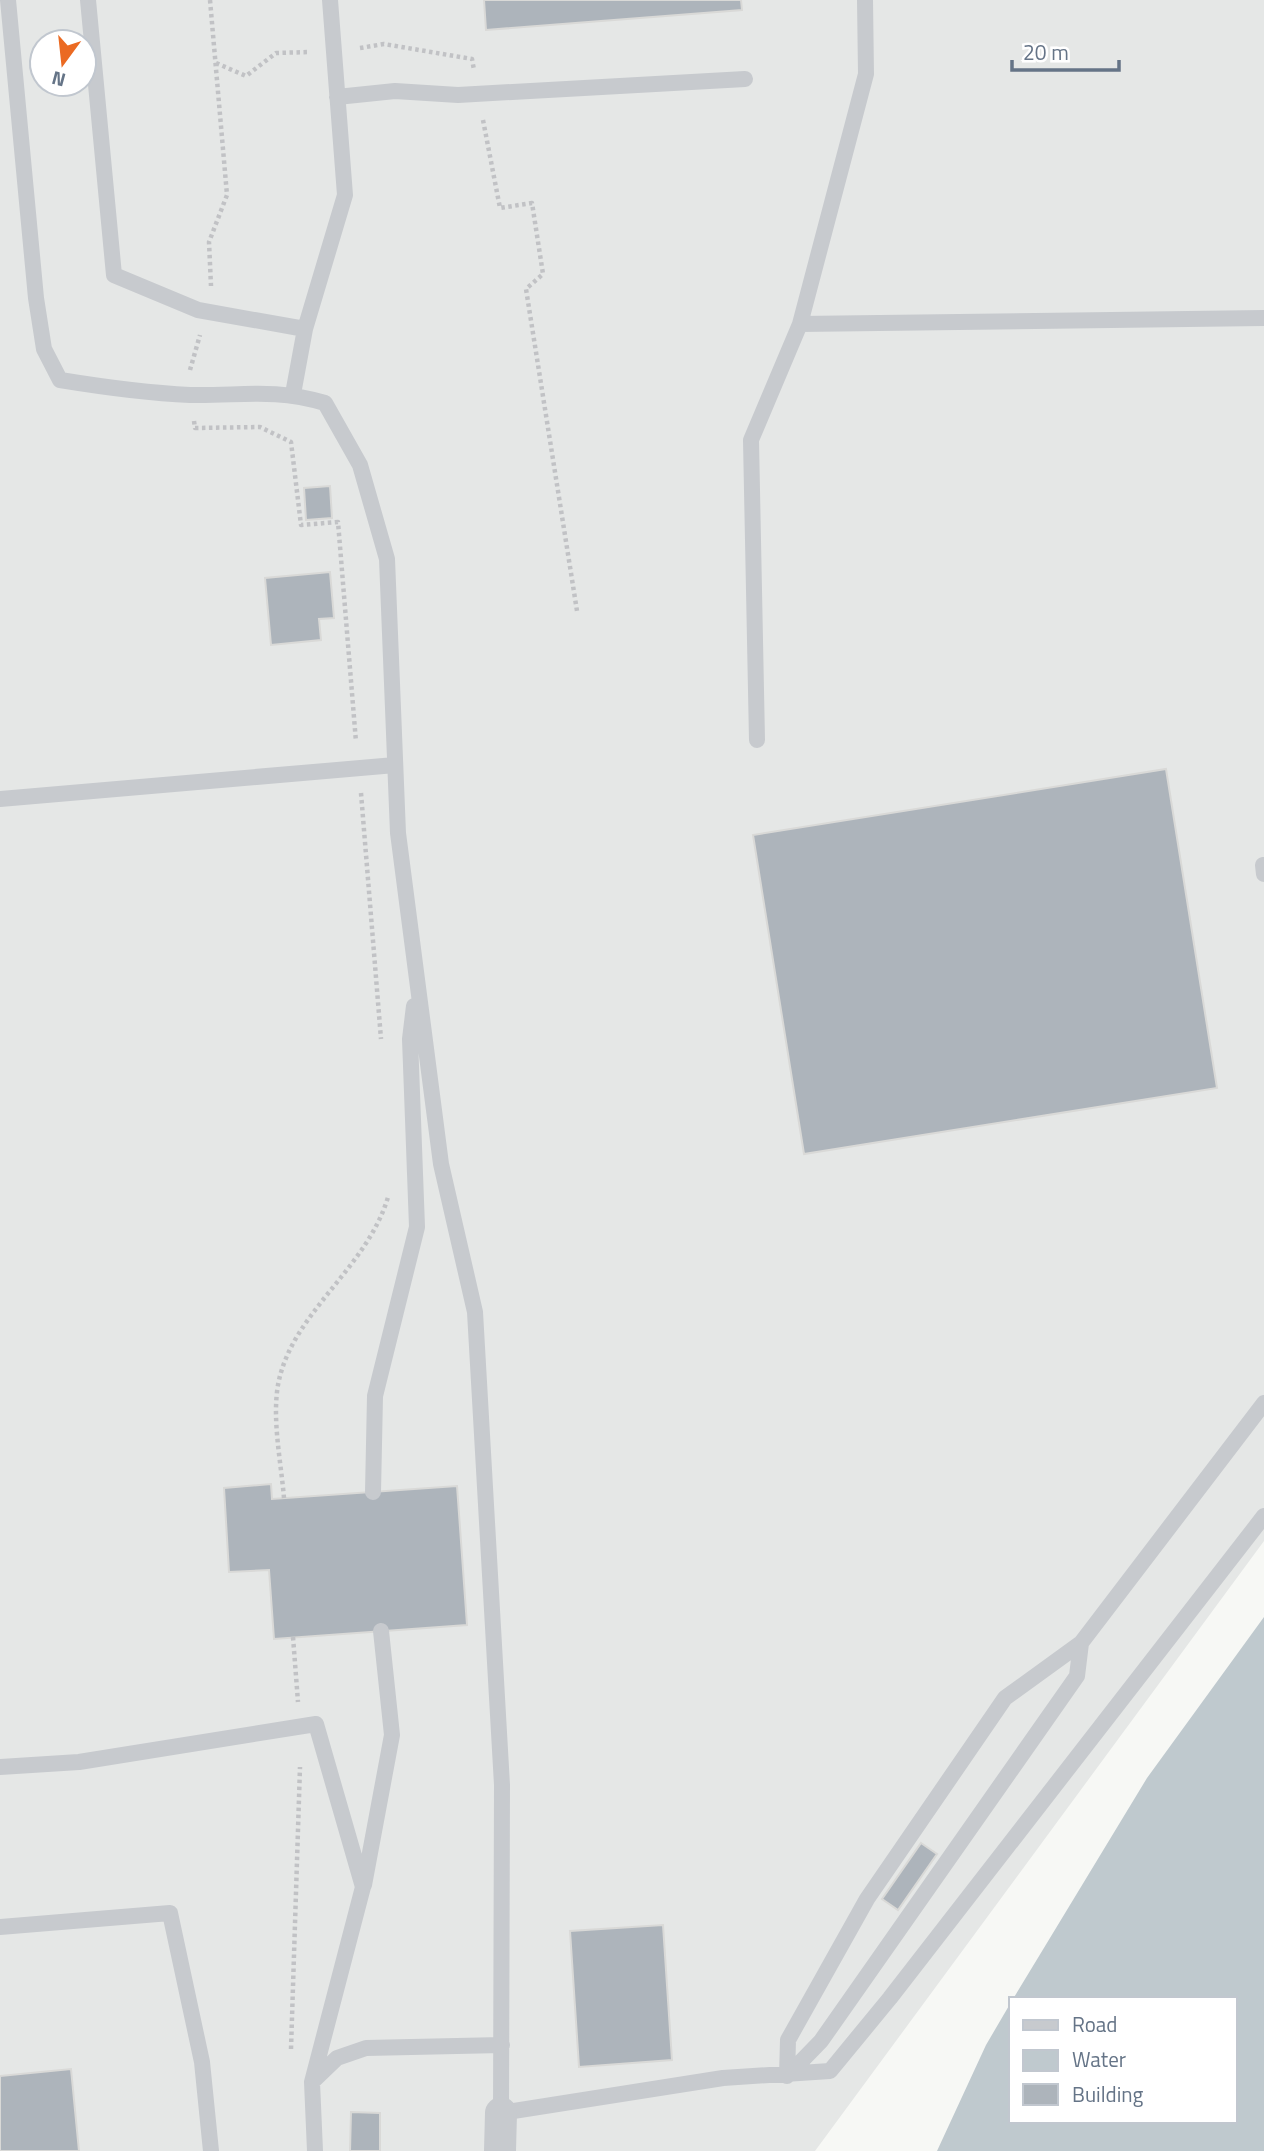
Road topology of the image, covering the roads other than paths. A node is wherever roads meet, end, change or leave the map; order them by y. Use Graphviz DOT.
graph roads {
  1 [pos="8,0"];
  2 [pos="88,0"];
  3 [pos="330,0"];
  4 [pos="865,0"];
  5 [pos="746,79"];
  6 [pos="337,97"];
  7 [pos="1264,318"];
  8 [pos="800,324"];
  9 [pos="305,329"];
  10 [pos="293,394"];
  11 [pos="757,740"];
  12 [pos="395,765"];
  13 [pos="0,799"];
  14 [pos="417,983"];
  15 [pos="1264,1403"];
  16 [pos="373,1492"];
  17 [pos="1264,1516"];
  18 [pos="381,1631"];
  19 [pos="1082,1643"];
  20 [pos="0,1767"];
  21 [pos="363,1887"];
  22 [pos="0,1927"];
  23 [pos="502,2045"];
  24 [pos="787,2076"];
  25 [pos="312,2082"];
  26 [pos="501,2112"];
  27 [pos="211,2151"];
  28 [pos="315,2151"];
  29 [pos="500,2151"];
  1 -- 10 [label="lane"];
  2 -- 9 [label="lane"];
  3 -- 6 [label="lane"];
  4 -- 8 [label="lane"];
  5 -- 6 [label="lane"];
  6 -- 9 [label="lane"];
  7 -- 8 [label="lane"];
  8 -- 11 [label="lane"];
  9 -- 10 [label="lane"];
  10 -- 12 [label="lane"];
  12 -- 13 [label="lane"];
  12 -- 14 [label="lane"];
  14 -- 16 [label="lane"];
  14 -- 23 [label="lane"];
  15 -- 19 [label="lane"];
  17 -- 24 [label="lane"];
  18 -- 21 [label="lane"];
  19 -- 24 [label="lane"];
  19 -- 24 [label="lane"];
  20 -- 21 [label="lane"];
  21 -- 25 [label="lane"];
  22 -- 27 [label="lane"];
  23 -- 25 [label="lane"];
  23 -- 26 [label="lane"];
  24 -- 26 [label="lane"];
  25 -- 28 [label="lane"];
  26 -- 29 [label="street"];
}
